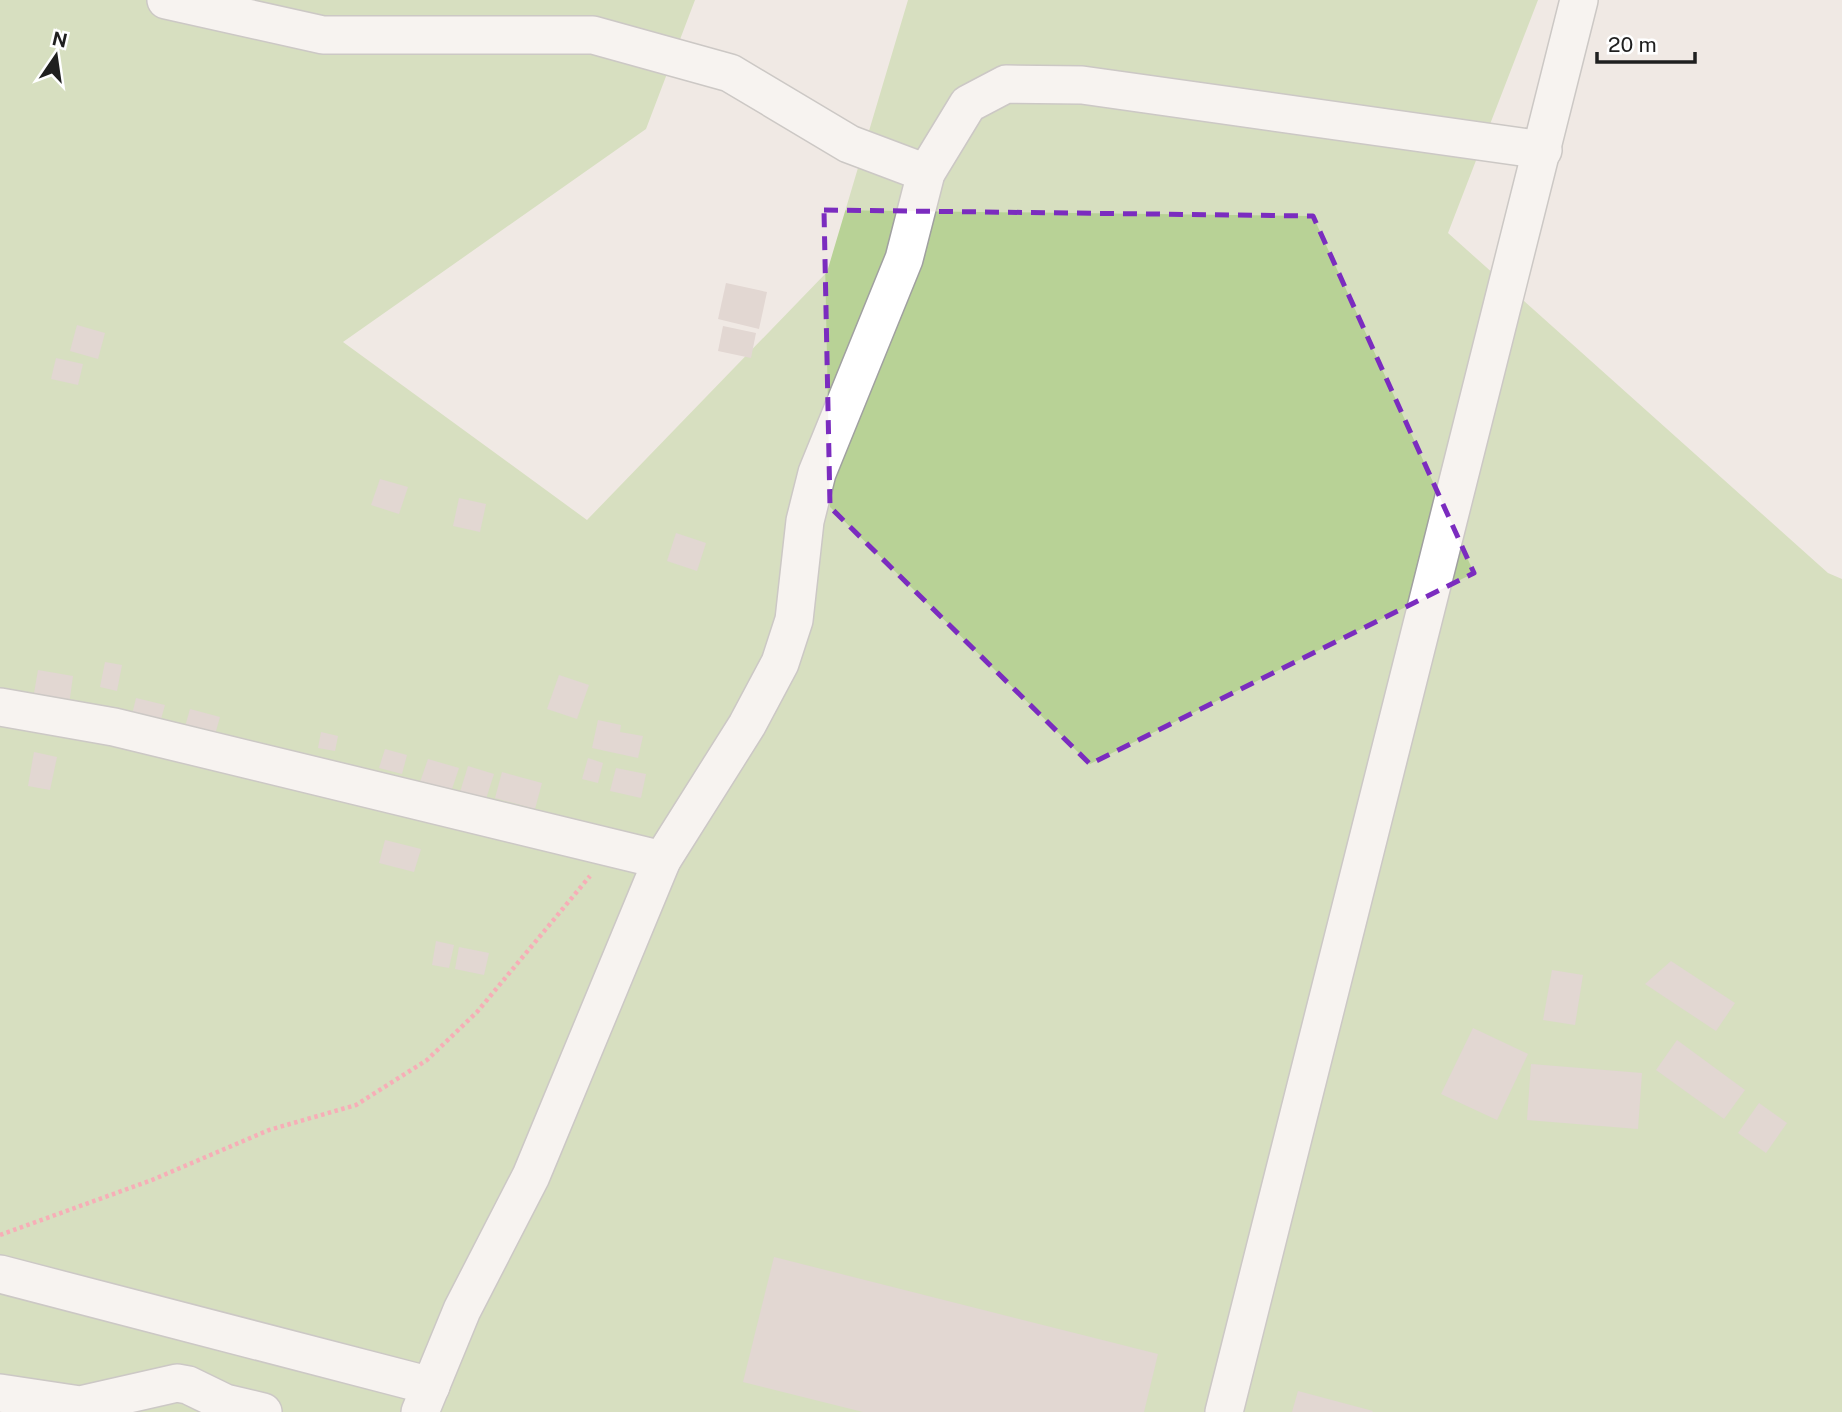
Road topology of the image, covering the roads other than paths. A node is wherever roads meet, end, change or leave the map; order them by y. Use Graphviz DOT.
graph roads {
  1 [pos="166,0"];
  2 [pos="1579,0"];
  3 [pos="1543,150"];
  4 [pos="926,173"];
  5 [pos="0,707"];
  6 [pos="663,860"];
  7 [pos="0,1274"];
  8 [pos="0,1393"];
  9 [pos="426,1399"];
  10 [pos="263,1412"];
  11 [pos="1224,1412"];
  1 -- 4 [label="street"];
  2 -- 3 [label="street"];
  3 -- 4 [label="street"];
  3 -- 11 [label="street"];
  4 -- 6 [label="street"];
  5 -- 6 [label="street"];
  6 -- 9 [label="street"];
  7 -- 9 [label="street"];
  8 -- 10 [label="street"];
}
